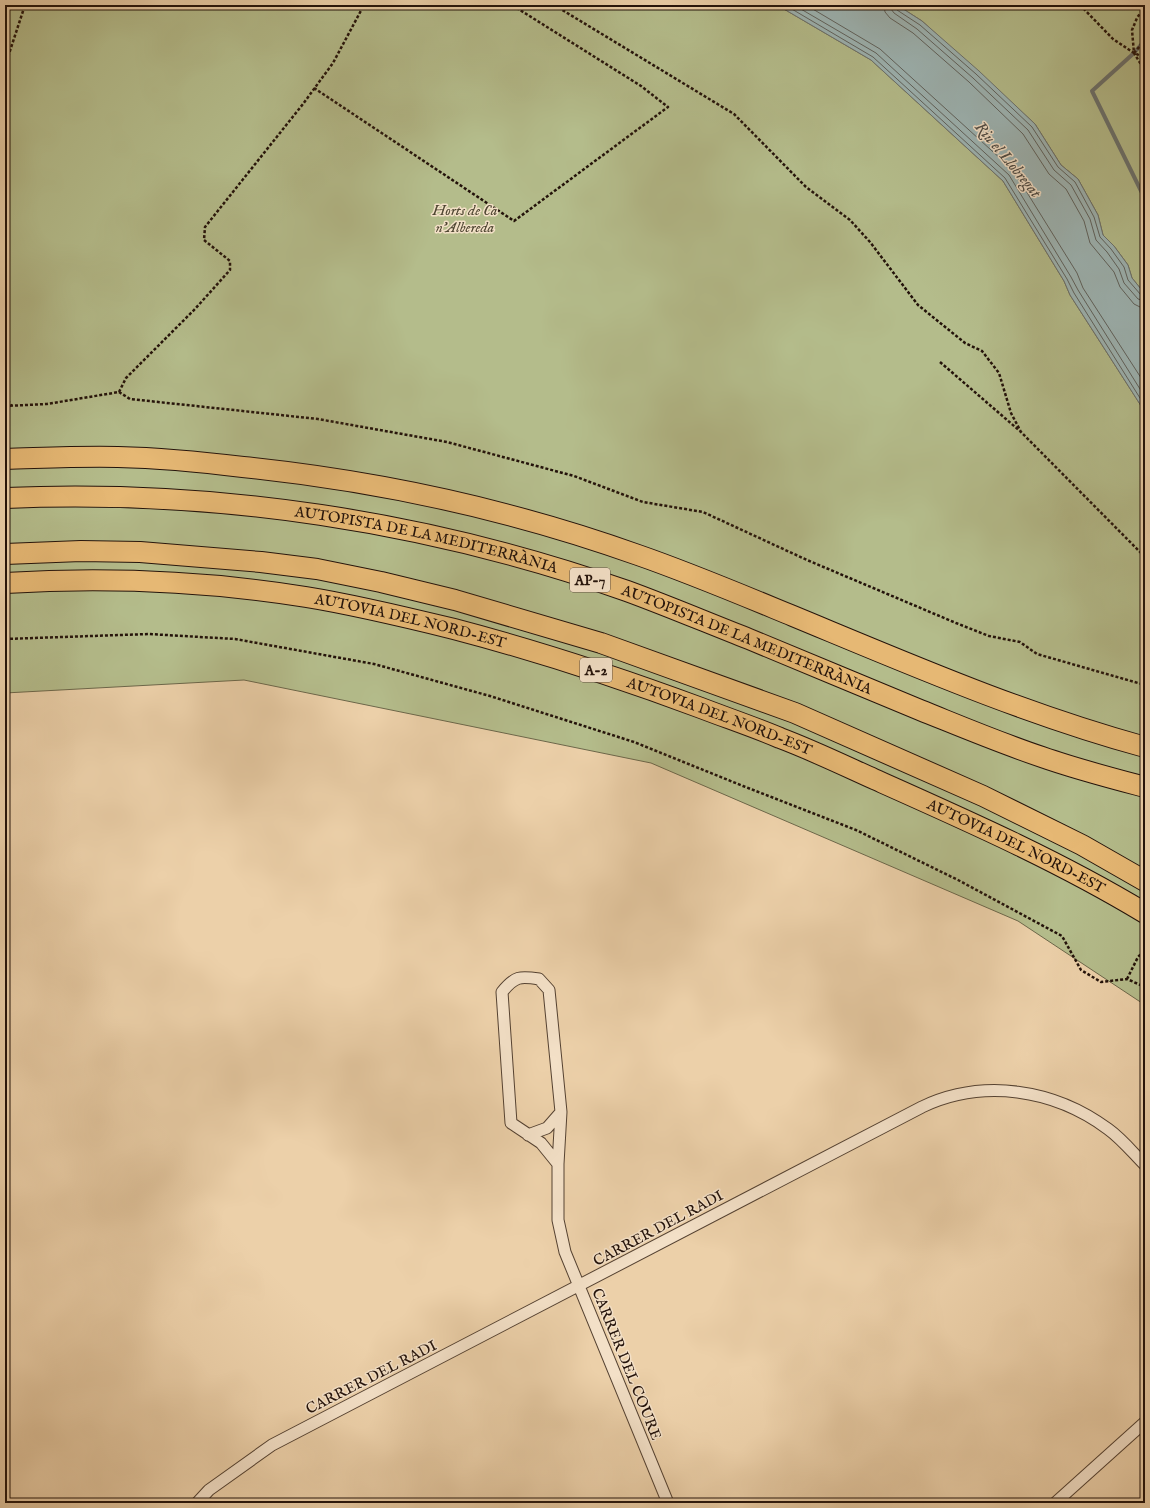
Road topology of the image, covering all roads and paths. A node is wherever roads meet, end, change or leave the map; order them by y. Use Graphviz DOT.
graph roads {
  1 [pos="25,5"];
  2 [pos="364,5"];
  3 [pos="512,5"];
  4 [pos="554,5"];
  5 [pos="1080,5"];
  6 [pos="1145,6"];
  7 [pos="1145,40"];
  8 [pos="1134,53"];
  9 [pos="1145,58"];
  10 [pos="5,66"];
  11 [pos="1145,71"];
  12 [pos="314,88"];
  13 [pos="940,362"];
  14 [pos="119,392"];
  15 [pos="5,396"];
  16 [pos="12,405"];
  17 [pos="5,406"];
  18 [pos="1020,432"];
  19 [pos="5,459"];
  20 [pos="5,498"];
  21 [pos="5,554"];
  22 [pos="1145,557"];
  23 [pos="5,583"];
  24 [pos="5,639"];
  25 [pos="1145,685"];
  26 [pos="1145,748"];
  27 [pos="1145,787"];
  28 [pos="1145,881"];
  29 [pos="1145,913"];
  30 [pos="1145,950"];
  31 [pos="1127,979"];
  32 [pos="1145,987"];
  33 [pos="561,1112"];
  34 [pos="528,1135"];
  35 [pos="558,1164"];
  36 [pos="1145,1165"];
  37 [pos="579,1286"];
  38 [pos="1145,1422"];
  39 [pos="197,1503"];
  40 [pos="668,1503"];
  41 [pos="1055,1503"];
  1 -- 10 [label="path"];
  2 -- 12 [label="path"];
  3 -- 12 [label="path"];
  4 -- 18 [label="path"];
  5 -- 8 [label="path"];
  6 -- 8 [label="path"];
  7 -- 8 [label="path"];
  8 -- 9 [label="path"];
  8 -- 11 [label="path"];
  12 -- 14 [label="path"];
  13 -- 18 [label="path"];
  14 -- 16 [label="path"];
  14 -- 25 [label="path"];
  15 -- 16 [label="path"];
  16 -- 17 [label="path"];
  18 -- 22 [label="path"];
  19 -- 26 [label="highway, AP-7"];
  20 -- 27 [label="highway, AUTOPISTA DE LA MEDITERRÀNIA / AP-7"];
  21 -- 28 [label="highway, AUTOVIA DEL NORD-EST / A-2"];
  23 -- 29 [label="highway, AUTOVIA DEL NORD-EST / A-2"];
  24 -- 31 [label="path"];
  30 -- 31 [label="path"];
  31 -- 32 [label="path"];
  33 -- 34 [label="street"];
  33 -- 34 [label="street, CARRER DEL COURE"];
  33 -- 35 [label="street, CARRER DEL COURE"];
  34 -- 35 [label="street, CARRER DEL COURE"];
  35 -- 37 [label="street, CARRER DEL COURE"];
  36 -- 37 [label="street, CARRER DEL RADI"];
  37 -- 39 [label="street, CARRER DEL RADI"];
  37 -- 40 [label="street, CARRER DEL COURE"];
  38 -- 41 [label="street"];
}
